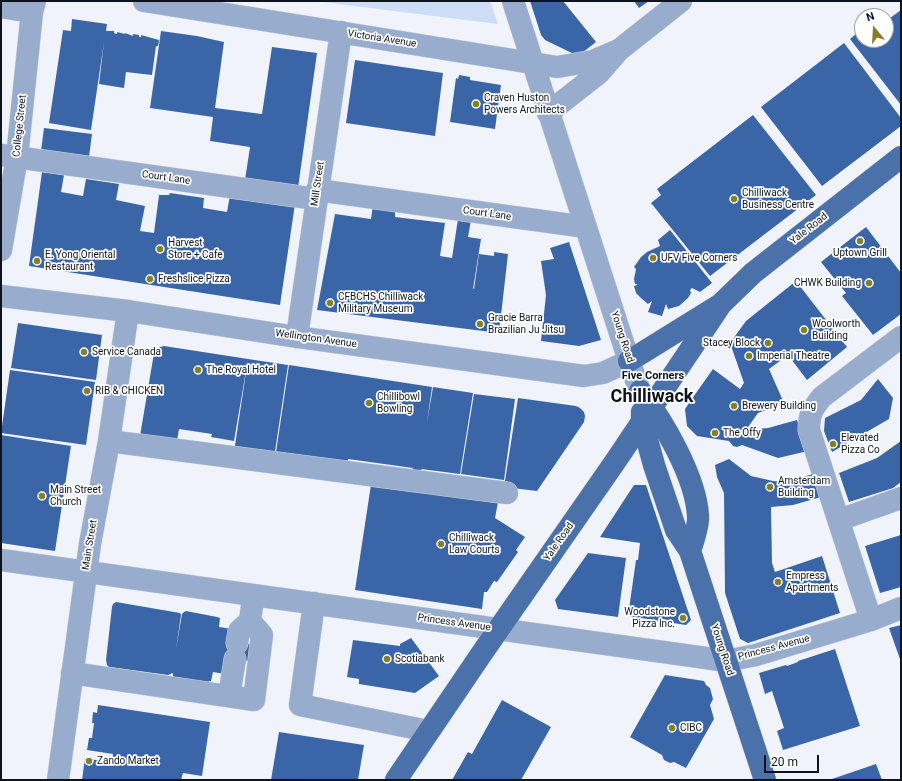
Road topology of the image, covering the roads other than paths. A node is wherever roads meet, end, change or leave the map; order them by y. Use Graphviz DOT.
graph roads {
  1 [pos="144,1"];
  2 [pos="513,1"];
  3 [pos="681,1"];
  4 [pos="34,7"];
  5 [pos="1,8"];
  6 [pos="245,9"];
  7 [pos="341,32"];
  8 [pos="619,50"];
  9 [pos="532,62"];
  10 [pos="548,113"];
  11 [pos="9,156"];
  12 [pos="901,157"];
  13 [pos="317,195"];
  14 [pos="586,227"];
  15 [pos="1,250"];
  16 [pos="1,296"];
  17 [pos="721,304"];
  18 [pos="128,311"];
  19 [pos="297,337"];
  20 [pos="901,337"];
  21 [pos="629,361"];
  22 [pos="645,406"];
  23 [pos="109,441"];
  24 [pos="507,493"];
  25 [pos="901,498"];
  26 [pos="838,520"];
  27 [pos="690,551"];
  28 [pos="1,560"];
  29 [pos="86,571"];
  30 [pos="253,595"];
  31 [pos="314,604"];
  32 [pos="901,608"];
  33 [pos="871,620"];
  34 [pos="250,621"];
  35 [pos="498,629"];
  36 [pos="726,661"];
  37 [pos="72,673"];
  38 [pos="229,696"];
  39 [pos="428,731"];
  40 [pos="58,780"];
  41 [pos="396,780"];
  42 [pos="765,780"];
  1 -- 6 [label="street, Victoria Avenue"];
  2 -- 9 [label="street, Young Road"];
  3 -- 8 [label="street, Victoria Avenue"];
  4 -- 5 [label="street"];
  4 -- 11 [label="street, College Street"];
  6 -- 7 [label="street, Victoria Avenue"];
  7 -- 9 [label="street, Victoria Avenue"];
  7 -- 13 [label="street, Mill Street"];
  8 -- 9 [label="street, Victoria Avenue"];
  8 -- 10 [label="street, Victoria Avenue"];
  9 -- 10 [label="street, Young Road"];
  10 -- 14 [label="street, Young Road"];
  11 -- 13 [label="street, Court Lane"];
  11 -- 15 [label="street, College Street"];
  12 -- 17 [label="main road, Yale Road"];
  13 -- 14 [label="street, Court Lane"];
  13 -- 19 [label="street, Mill Street"];
  14 -- 21 [label="street, Young Road"];
  16 -- 18 [label="street, Wellington Avenue"];
  17 -- 21 [label="main road, Yale Road"];
  17 -- 22 [label="main road, Yale Road"];
  18 -- 19 [label="street, Wellington Avenue"];
  18 -- 23 [label="street, Main Street"];
  19 -- 21 [label="street, Wellington Avenue"];
  20 -- 26 [label="street"];
  21 -- 22 [label="street, Young Road"];
  22 -- 27 [label="main road"];
  22 -- 27 [label="main road, Young Road"];
  22 -- 35 [label="main road, Yale Road"];
  23 -- 24 [label="street"];
  23 -- 29 [label="street, Main Street"];
  25 -- 26 [label="street"];
  26 -- 33 [label="street"];
  27 -- 36 [label="main road, Young Road"];
  28 -- 29 [label="street, Princess Avenue"];
  29 -- 30 [label="street, Princess Avenue"];
  29 -- 37 [label="street, Main Street"];
  30 -- 31 [label="street, Princess Avenue"];
  30 -- 34 [label="street"];
  31 -- 35 [label="street, Princess Avenue"];
  31 -- 39 [label="street"];
  32 -- 33 [label="street, Princess Avenue"];
  33 -- 36 [label="street, Princess Avenue"];
  34 -- 38 [label="street"];
  34 -- 38 [label="street"];
  35 -- 36 [label="street, Princess Avenue"];
  35 -- 39 [label="main road, Yale Road"];
  36 -- 42 [label="main road, Young Road"];
  37 -- 38 [label="street"];
  37 -- 40 [label="street, Main Street"];
  39 -- 41 [label="main road, Yale Road"];
}
